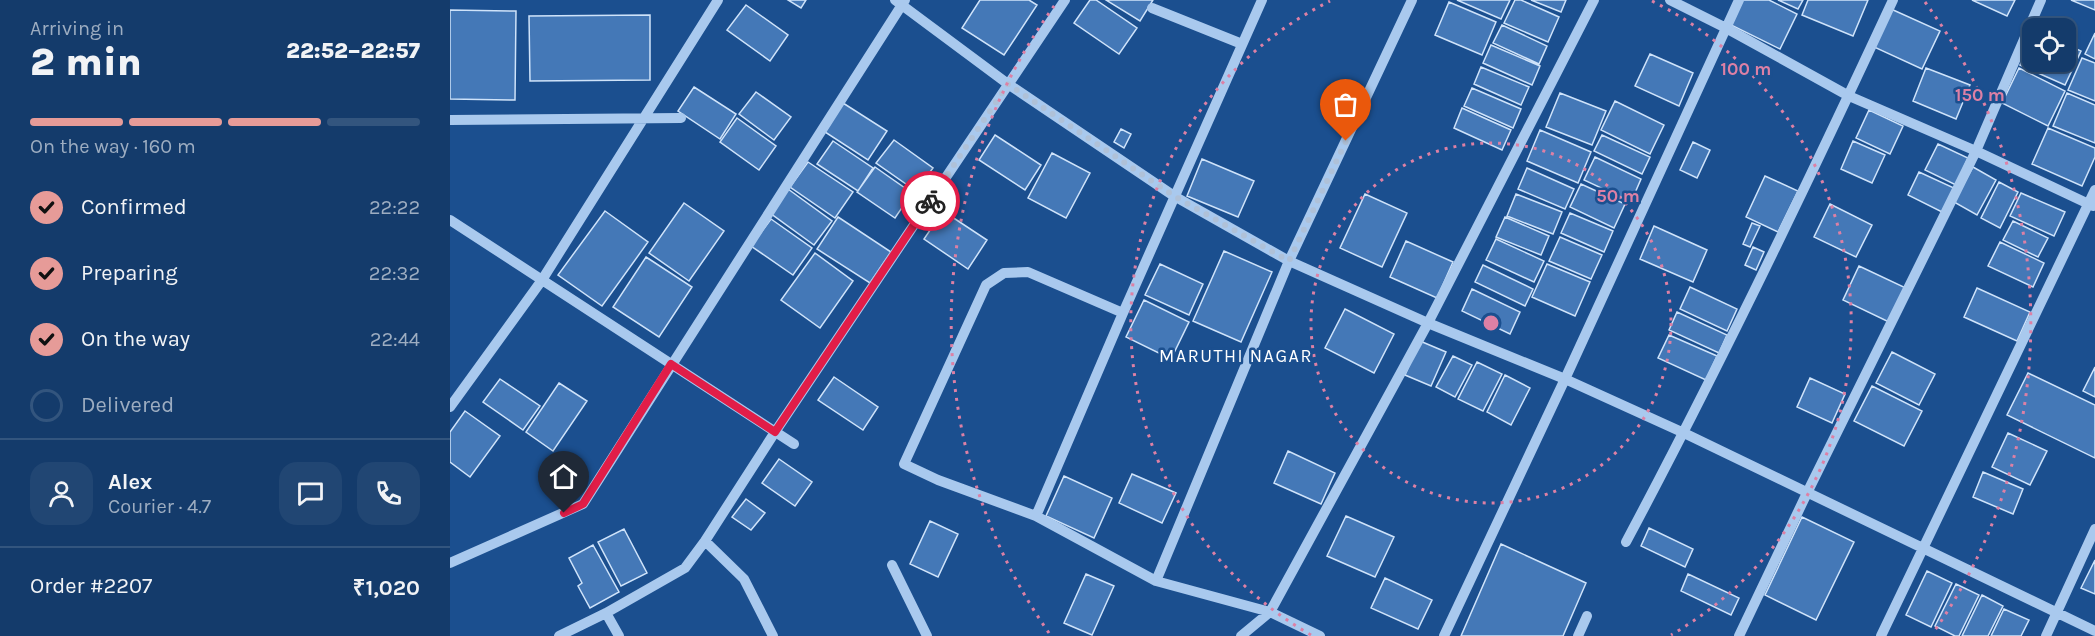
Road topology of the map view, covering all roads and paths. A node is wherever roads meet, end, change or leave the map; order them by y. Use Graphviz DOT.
graph roads {
  1 [pos="718,0"];
  2 [pos="1065,0"];
  3 [pos="1262,0"];
  4 [pos="1412,0"];
  5 [pos="1594,0"];
  6 [pos="1670,0"];
  7 [pos="1739,0"];
  8 [pos="1893,0"];
  9 [pos="2041,0"];
  10 [pos="900,2"];
  11 [pos="1152,8"];
  12 [pos="1726,28"];
  13 [pos="1242,44"];
  14 [pos="1008,84"];
  15 [pos="1849,96"];
  16 [pos="642,118"];
  17 [pos="681,118"];
  18 [pos="450,120"];
  19 [pos="1976,151"];
  20 [pos="2095,190"];
  21 [pos="1174,196"];
  22 [pos="2092,206"];
  23 [pos="450,220"];
  24 [pos="1289,261"];
  25 [pos="542,280"];
  26 [pos="1123,313"];
  27 [pos="1428,323"];
  28 [pos="671,364"];
  29 [pos="1565,380"];
  30 [pos="450,407"];
  31 [pos="775,432"];
  32 [pos="1684,433"];
  33 [pos="794,444"];
  34 [pos="1807,493"];
  35 [pos="1036,516"];
  36 [pos="2095,529"];
  37 [pos="705,541"];
  38 [pos="1626,542"];
  39 [pos="1922,547"];
  40 [pos="450,563"];
  41 [pos="892,565"];
  42 [pos="1155,581"];
  43 [pos="1270,612"];
  44 [pos="606,613"];
  45 [pos="2055,613"];
  46 [pos="1587,616"];
  47 [pos="2095,631"];
  48 [pos="559,636"];
  49 [pos="619,636"];
  50 [pos="773,636"];
  51 [pos="927,636"];
  52 [pos="1241,636"];
  53 [pos="1320,636"];
  54 [pos="1444,636"];
  55 [pos="1578,636"];
  56 [pos="1739,636"];
  57 [pos="1881,636"];
  58 [pos="2046,636"];
  1 -- 16 [label="street"];
  2 -- 14 [label="street"];
  3 -- 13 [label="street"];
  4 -- 24 [label="street"];
  5 -- 27 [label="street"];
  6 -- 12 [label="street"];
  7 -- 12 [label="street"];
  8 -- 15 [label="street"];
  9 -- 19 [label="street"];
  10 -- 14 [label="street"];
  10 -- 28 [label="street"];
  11 -- 13 [label="street"];
  12 -- 15 [label="street"];
  12 -- 29 [label="street"];
  13 -- 21 [label="street"];
  14 -- 21 [label="street"];
  14 -- 31 [label="street"];
  15 -- 19 [label="street"];
  15 -- 32 [label="street"];
  16 -- 17 [label="street"];
  16 -- 18 [label="street"];
  16 -- 25 [label="street"];
  19 -- 22 [label="street"];
  19 -- 34 [label="street"];
  20 -- 22 [label="street"];
  21 -- 24 [label="street"];
  21 -- 26 [label="street"];
  22 -- 39 [label="street"];
  23 -- 25 [label="street"];
  24 -- 27 [label="street"];
  24 -- 42 [label="street"];
  25 -- 28 [label="street"];
  25 -- 30 [label="street"];
  26 -- 35 [label="street"];
  26 -- 35 [label="street"];
  27 -- 29 [label="street"];
  27 -- 43 [label="street"];
  28 -- 31 [label="street"];
  28 -- 40 [label="street"];
  29 -- 32 [label="street"];
  29 -- 54 [label="street"];
  31 -- 33 [label="street"];
  31 -- 37 [label="street"];
  32 -- 34 [label="street"];
  32 -- 38 [label="street"];
  34 -- 39 [label="street"];
  34 -- 56 [label="street"];
  35 -- 42 [label="street"];
  36 -- 45 [label="street"];
  37 -- 44 [label="street"];
  37 -- 50 [label="street"];
  39 -- 45 [label="street"];
  39 -- 57 [label="street"];
  41 -- 51 [label="street"];
  42 -- 43 [label="street"];
  43 -- 52 [label="street"];
  43 -- 53 [label="street"];
  44 -- 48 [label="street"];
  44 -- 49 [label="street"];
  45 -- 47 [label="street"];
  45 -- 58 [label="street"];
  46 -- 55 [label="street"];
}
